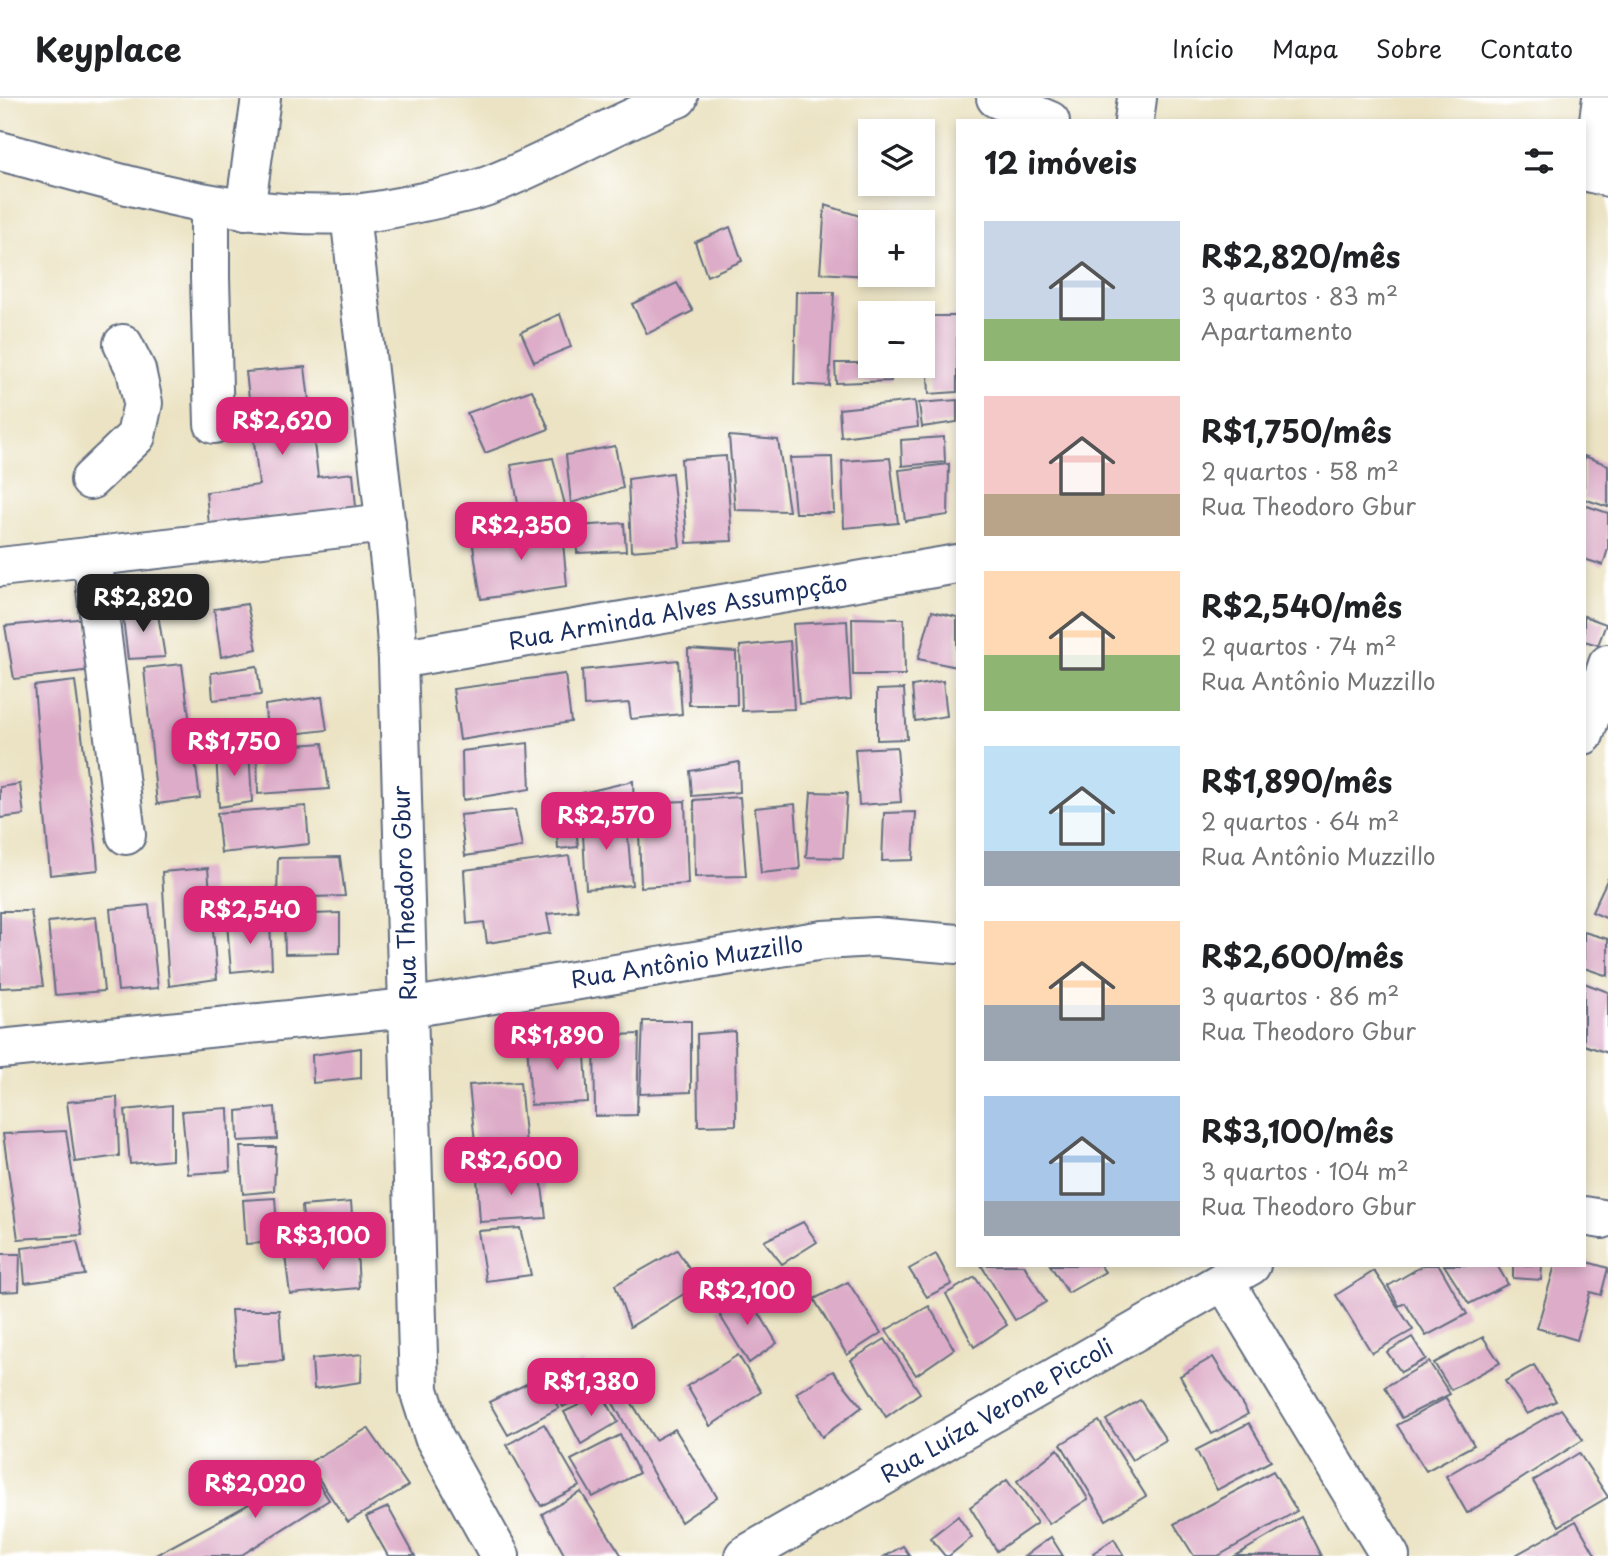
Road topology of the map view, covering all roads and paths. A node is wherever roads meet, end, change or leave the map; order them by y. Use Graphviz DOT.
graph roads {
  1 [pos="261,98"];
  2 [pos="677,98"];
  3 [pos="996,98"];
  4 [pos="1137,98"];
  5 [pos="1602,98"];
  6 [pos="1045,119"];
  7 [pos="1134,119"];
  8 [pos="0,151"];
  9 [pos="1595,174"];
  10 [pos="228,207"];
  11 [pos="350,214"];
  12 [pos="122,344"];
  13 [pos="214,424"];
  14 [pos="90,480"];
  15 [pos="386,523"];
  16 [pos="92,556"];
  17 [pos="956,564"];
  18 [pos="0,566"];
  19 [pos="398,659"];
  20 [pos="1608,664"];
  21 [pos="1586,729"];
  22 [pos="126,835"];
  23 [pos="956,944"];
  24 [pos="408,1008"];
  25 [pos="0,1049"];
  26 [pos="1237,1273"];
  27 [pos="499,1556"];
  28 [pos="744,1556"];
  29 [pos="1390,1556"];
  1 -- 10 [label="street"];
  2 -- 11 [label="street"];
  3 -- 6 [label="street"];
  4 -- 7 [label="street"];
  5 -- 9 [label="street"];
  8 -- 10 [label="street"];
  10 -- 11 [label="street"];
  10 -- 13 [label="street"];
  11 -- 15 [label="street, Rua Theodoro Gbur"];
  12 -- 14 [label="street"];
  15 -- 16 [label="street"];
  15 -- 19 [label="street, Rua Theodoro Gbur"];
  16 -- 18 [label="street"];
  16 -- 22 [label="street"];
  17 -- 19 [label="street, Rua Arminda Alves Assumpção"];
  19 -- 24 [label="street, Rua Theodoro Gbur"];
  20 -- 21 [label="street"];
  23 -- 24 [label="street, Rua Antônio Muzzillo"];
  24 -- 25 [label="street, Rua Antônio Muzzillo"];
  24 -- 27 [label="street, Rua Theodoro Gbur"];
  26 -- 28 [label="street, Rua Luíza Verone Piccoli"];
  26 -- 29 [label="street"];
}
